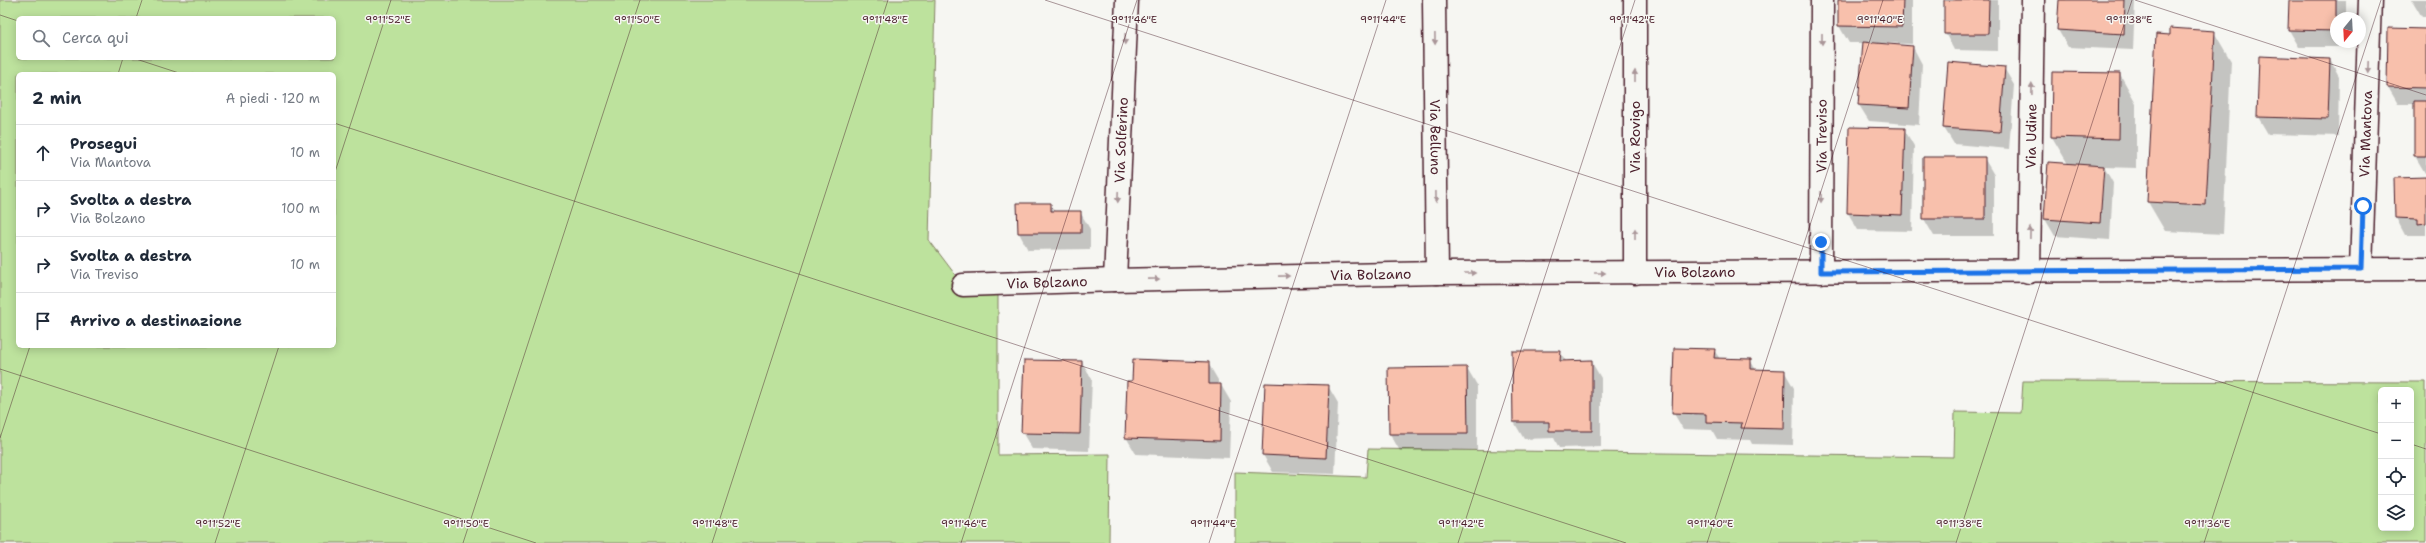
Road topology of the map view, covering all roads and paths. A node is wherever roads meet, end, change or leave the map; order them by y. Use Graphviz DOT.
graph roads {
  1 [pos="1127,0"];
  2 [pos="1434,0"];
  3 [pos="1635,0"];
  4 [pos="1822,0"];
  5 [pos="2034,0"];
  6 [pos="2370,0"];
  7 [pos="2361,269"];
  8 [pos="2426,269"];
  9 [pos="1821,272"];
  10 [pos="2029,272"];
  11 [pos="1437,273"];
  12 [pos="1634,273"];
  13 [pos="1115,280"];
  14 [pos="963,285"];
  1 -- 13 [label="street, Via Solferino, one-way"];
  2 -- 11 [label="street, Via Belluno, one-way"];
  12 -- 3 [label="street, Via Rovigo, one-way"];
  4 -- 9 [label="street, Via Treviso, one-way"];
  10 -- 5 [label="street, Via Udine, one-way"];
  6 -- 7 [label="street, Via Mantova, one-way"];
  7 -- 8 [label="street, Via Bolzano"];
  7 -- 10 [label="street, Via Bolzano"];
  9 -- 10 [label="street, Via Bolzano"];
  9 -- 12 [label="street, Via Bolzano"];
  11 -- 12 [label="street, Via Bolzano, one-way"];
  13 -- 11 [label="street, Via Bolzano, one-way"];
  13 -- 14 [label="street, Via Bolzano"];
}
